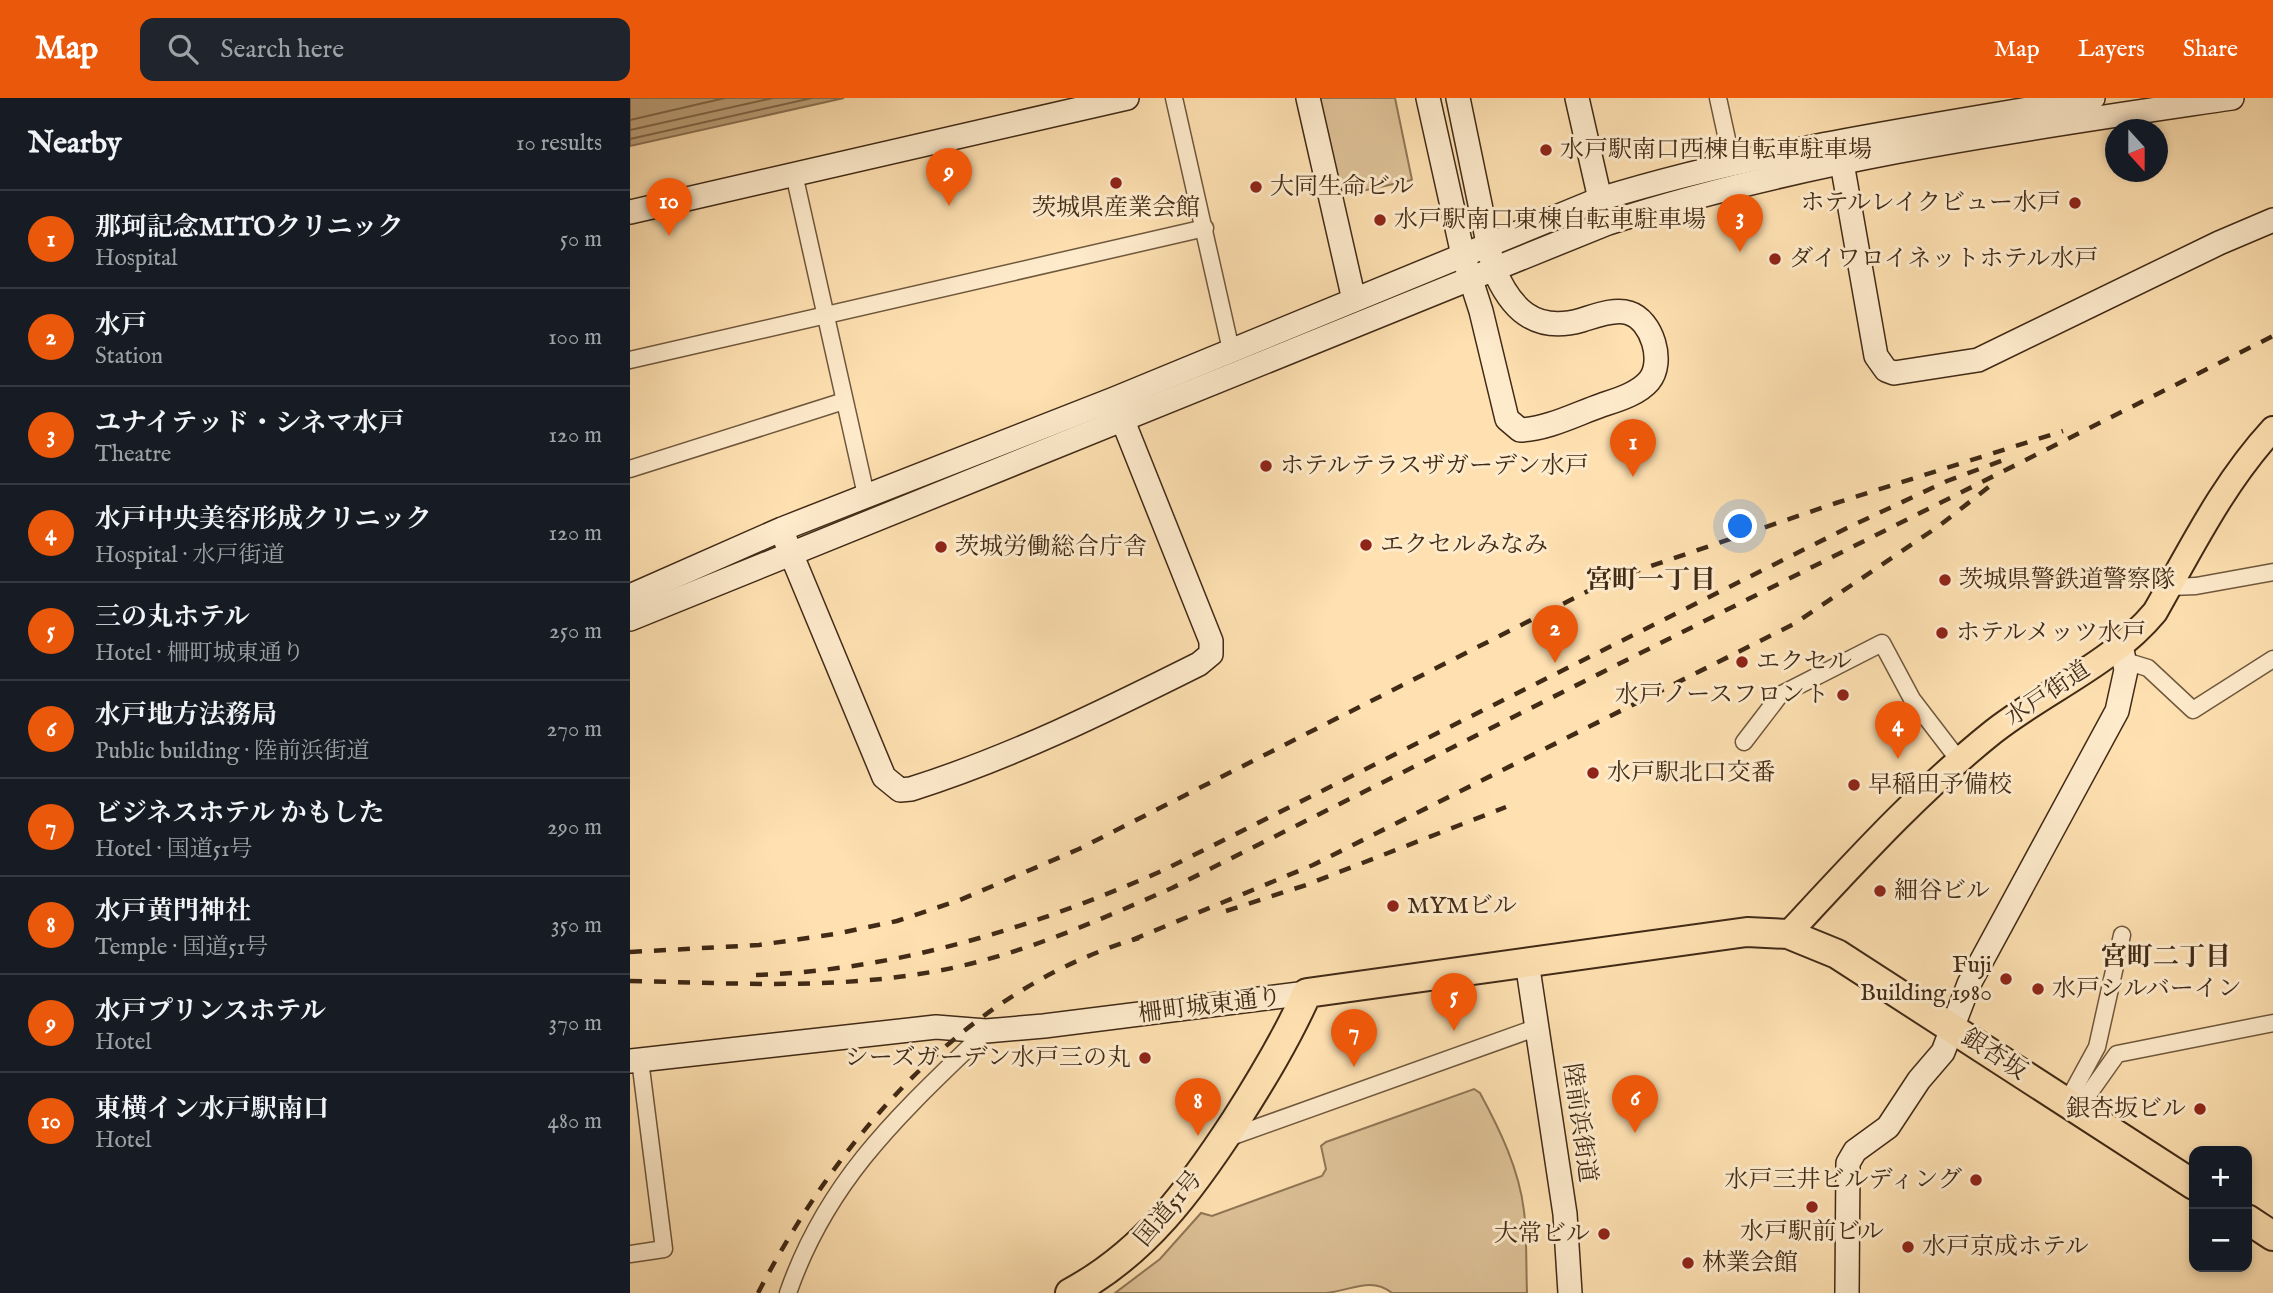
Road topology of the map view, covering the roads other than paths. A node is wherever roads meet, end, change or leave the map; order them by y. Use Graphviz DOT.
graph roads {
  1 [pos="1127,98"];
  2 [pos="1174,98"];
  3 [pos="1308,98"];
  4 [pos="1428,98"];
  5 [pos="1458,98"];
  6 [pos="1577,98"];
  7 [pos="1718,98"];
  8 [pos="2232,98"];
  9 [pos="2084,99"];
  10 [pos="1840,151"];
  11 [pos="1732,162"];
  12 [pos="794,174"];
  13 [pos="1600,199"];
  14 [pos="630,212"];
  15 [pos="2273,220"];
  16 [pos="1205,228"];
  17 [pos="1488,243"];
  18 [pos="1463,255"];
  19 [pos="1493,267"];
  20 [pos="1470,277"];
  21 [pos="1354,300"];
  22 [pos="825,316"];
  23 [pos="1231,350"];
  24 [pos="630,360"];
  25 [pos="844,401"];
  26 [pos="1118,409"];
  27 [pos="2273,429"];
  28 [pos="630,469"];
  29 [pos="866,495"];
  30 [pos="782,529"];
  31 [pos="790,554"];
  32 [pos="2273,572"];
  33 [pos="2170,587"];
  34 [pos="630,596"];
  35 [pos="630,619"];
  36 [pos="2123,653"];
  37 [pos="2273,659"];
  38 [pos="1744,743"];
  39 [pos="1958,759"];
  40 [pos="1788,934"];
  41 [pos="2122,935"];
  42 [pos="1527,962"];
  43 [pos="1307,993"];
  44 [pos="2273,1023"];
  45 [pos="1538,1027"];
  46 [pos="1953,1028"];
  47 [pos="986,1031"];
  48 [pos="635,1060"];
  49 [pos="2073,1106"];
  50 [pos="1223,1140"];
  51 [pos="2189,1182"];
  52 [pos="2252,1222"];
  53 [pos="2273,1236"];
  54 [pos="630,1254"];
  55 [pos="788,1293"];
  56 [pos="1070,1293"];
  57 [pos="1570,1293"];
  58 [pos="1847,1293"];
  1 -- 12 [label="street"];
  2 -- 16 [label="street"];
  3 -- 21 [label="street"];
  4 -- 18 [label="street"];
  5 -- 17 [label="street"];
  6 -- 13 [label="street"];
  7 -- 11 [label="street"];
  8 -- 10 [label="street"];
  9 -- 10 [label="street"];
  10 -- 11 [label="street"];
  10 -- 15 [label="street"];
  10 -- 19 [label="street"];
  11 -- 13 [label="street"];
  12 -- 14 [label="street"];
  12 -- 22 [label="street"];
  13 -- 17 [label="street"];
  16 -- 22 [label="street"];
  16 -- 23 [label="street"];
  17 -- 18 [label="street"];
  17 -- 19 [label="street"];
  18 -- 20 [label="street"];
  18 -- 21 [label="street"];
  19 -- 20 [label="street"];
  19 -- 20 [label="street"];
  20 -- 26 [label="street"];
  21 -- 23 [label="street"];
  22 -- 24 [label="street"];
  22 -- 25 [label="street"];
  23 -- 26 [label="street"];
  25 -- 28 [label="street"];
  25 -- 29 [label="street"];
  26 -- 29 [label="street"];
  26 -- 31 [label="street"];
  26 -- 31 [label="street"];
  27 -- 33 [label="main road, 水戸街道"];
  29 -- 30 [label="street"];
  30 -- 31 [label="street"];
  30 -- 34 [label="street"];
  31 -- 35 [label="street"];
  32 -- 33 [label="street"];
  33 -- 36 [label="main road, 水戸街道"];
  36 -- 37 [label="street"];
  36 -- 39 [label="main road, 水戸街道"];
  36 -- 46 [label="street"];
  38 -- 39 [label="street"];
  39 -- 40 [label="main road, 水戸街道"];
  40 -- 42 [label="highway, 柵町城東通り"];
  40 -- 46 [label="highway, 銀杏坂"];
  41 -- 49 [label="street"];
  42 -- 43 [label="highway, 柵町城東通り"];
  42 -- 45 [label="street, 陸前浜街道"];
  43 -- 47 [label="street, 柵町城東通り"];
  43 -- 50 [label="highway, 国道51号"];
  44 -- 49 [label="street"];
  45 -- 50 [label="street"];
  45 -- 57 [label="street, 陸前浜街道"];
  46 -- 49 [label="highway, 銀杏坂"];
  46 -- 58 [label="street"];
  47 -- 48 [label="street, 柵町城東通り"];
  47 -- 55 [label="street"];
  48 -- 54 [label="street"];
  49 -- 51 [label="highway, 銀杏坂"];
  50 -- 56 [label="highway, 国道51号"];
  52 -- 53 [label="highway"];
}
